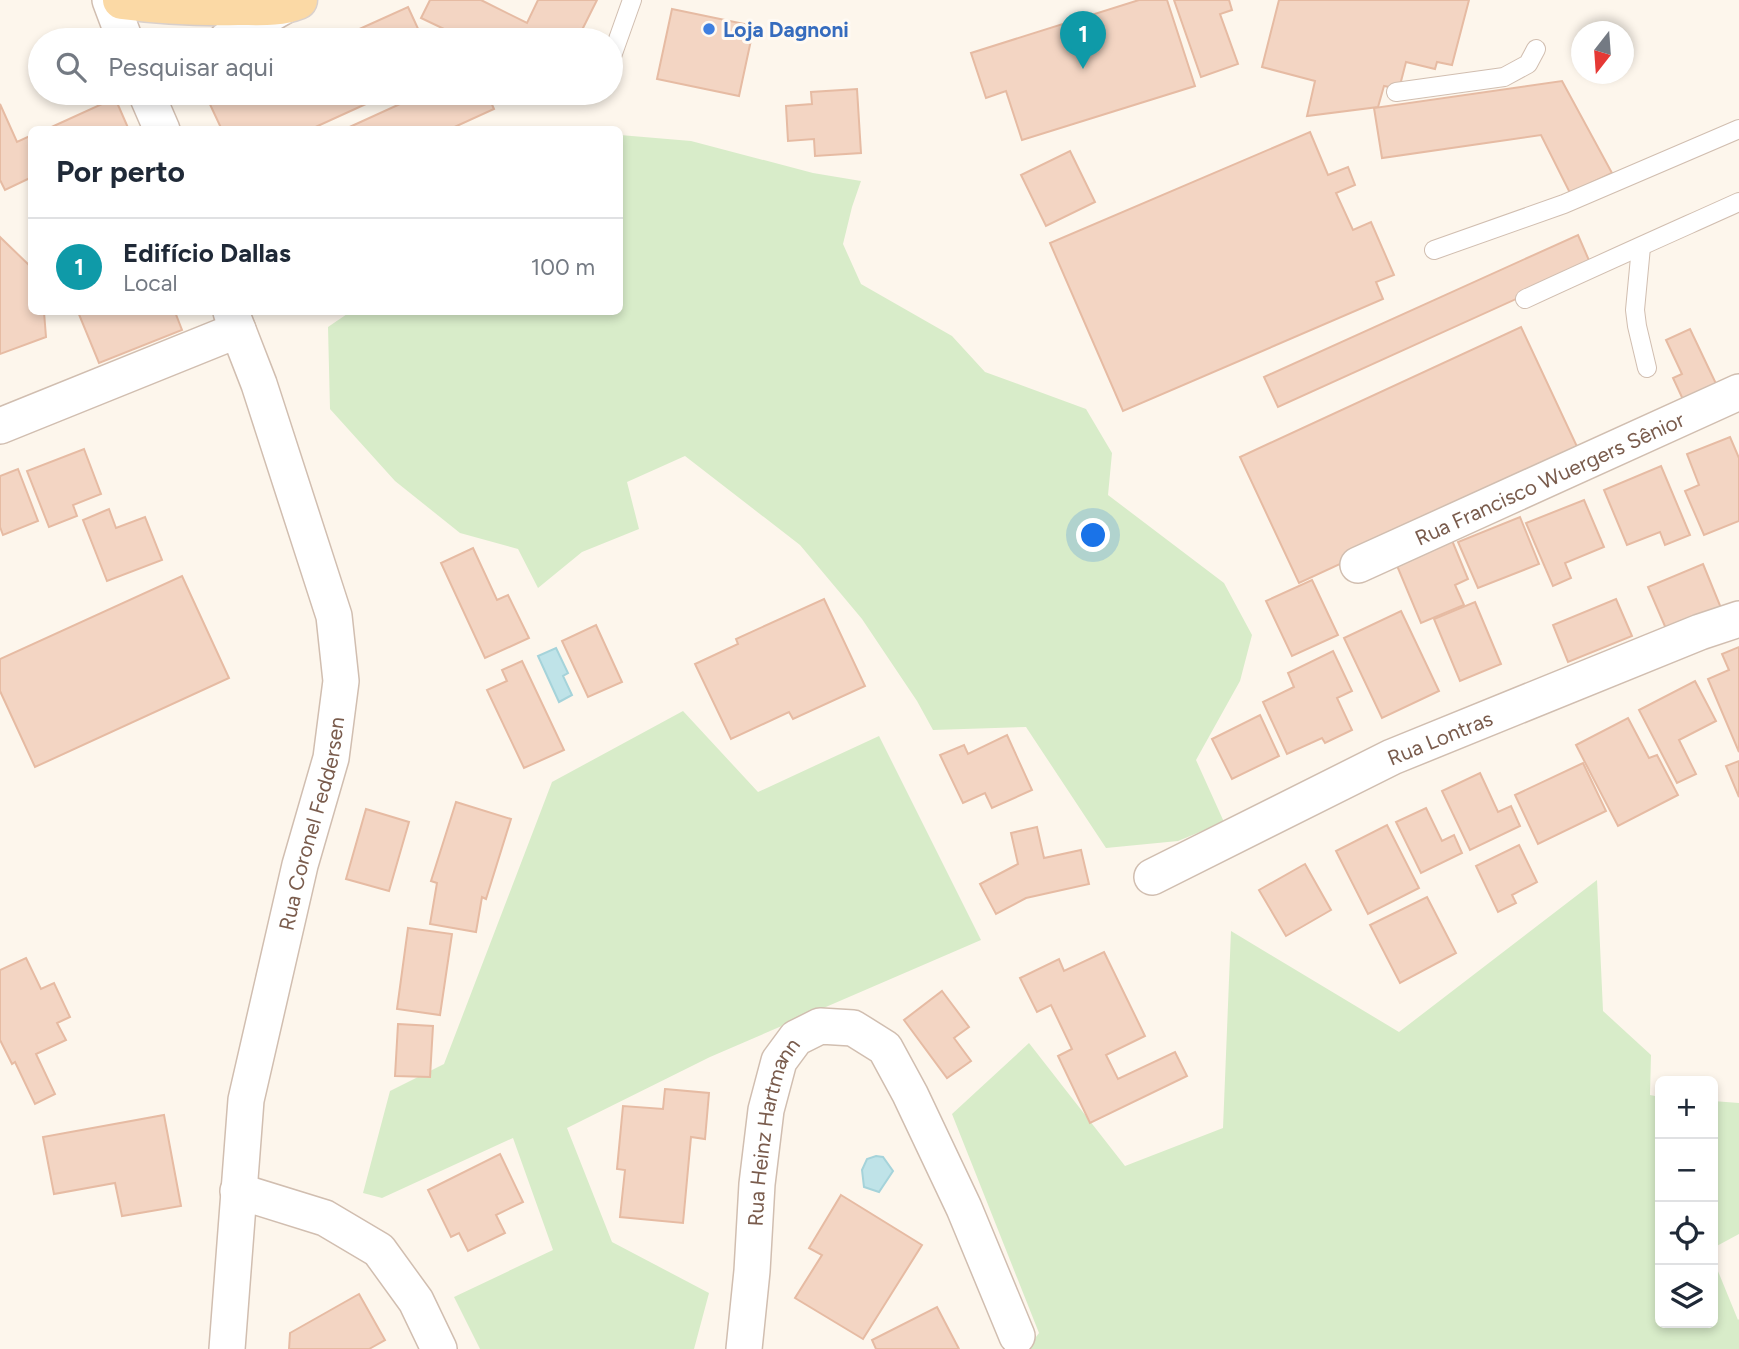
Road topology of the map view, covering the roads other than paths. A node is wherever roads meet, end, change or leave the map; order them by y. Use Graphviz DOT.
graph roads {
  1 [pos="110,0"];
  2 [pos="122,0"];
  3 [pos="632,0"];
  4 [pos="291,3"];
  5 [pos="120,28"];
  6 [pos="247,28"];
  7 [pos="622,28"];
  8 [pos="1536,49"];
  9 [pos="1396,92"];
  10 [pos="151,105"];
  11 [pos="160,126"];
  12 [pos="1739,129"];
  13 [pos="1739,202"];
  14 [pos="1641,247"];
  15 [pos="1434,250"];
  16 [pos="1525,299"];
  17 [pos="235,321"];
  18 [pos="1647,368"];
  19 [pos="1739,392"];
  20 [pos="0,426"];
  21 [pos="1358,565"];
  22 [pos="1739,619"];
  23 [pos="1152,877"];
  24 [pos="238,1191"];
  25 [pos="1017,1336"];
  26 [pos="227,1349"];
  27 [pos="439,1349"];
  28 [pos="744,1349"];
  1 -- 5 [label="street"];
  2 -- 4 [label="main road"];
  3 -- 7 [label="lane"];
  4 -- 6 [label="street"];
  8 -- 9 [label="lane"];
  10 -- 11 [label="street"];
  12 -- 15 [label="lane"];
  13 -- 14 [label="lane"];
  14 -- 16 [label="lane"];
  14 -- 18 [label="lane"];
  17 -- 20 [label="street"];
  17 -- 24 [label="street, Rua Coronel Feddersen"];
  19 -- 21 [label="street, Rua Francisco Wuergers Sênior"];
  22 -- 23 [label="street, Rua Lontras"];
  24 -- 26 [label="street, Rua Coronel Feddersen"];
  24 -- 27 [label="street"];
  25 -- 28 [label="street, Rua Heinz Hartmann"];
}
